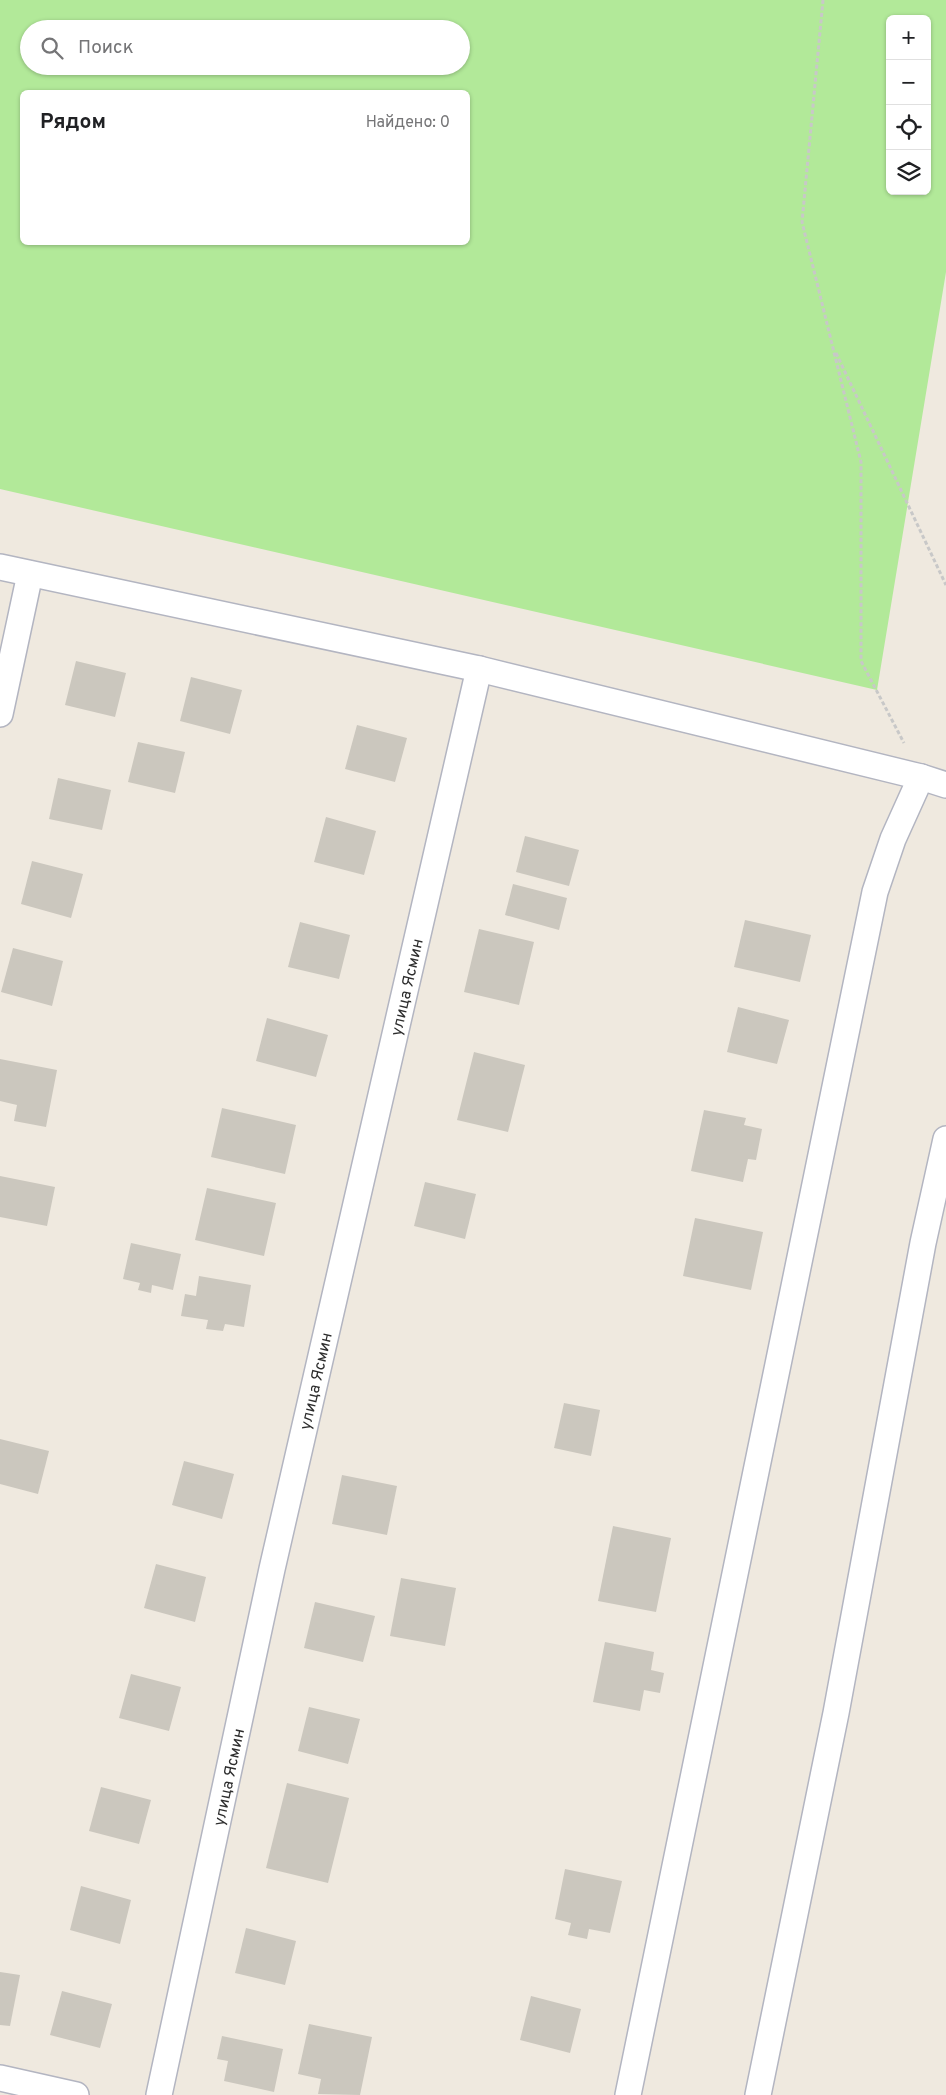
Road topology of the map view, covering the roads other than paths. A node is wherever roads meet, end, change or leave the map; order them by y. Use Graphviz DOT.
graph roads {
  1 [pos="0,567"];
  2 [pos="30,574"];
  3 [pos="479,670"];
  4 [pos="0,714"];
  5 [pos="922,776"];
  6 [pos="946,785"];
  7 [pos="946,1139"];
  8 [pos="0,2078"];
  9 [pos="76,2095"];
  10 [pos="159,2095"];
  11 [pos="628,2095"];
  12 [pos="758,2095"];
  1 -- 2 [label="street"];
  2 -- 3 [label="street"];
  2 -- 4 [label="street"];
  3 -- 5 [label="street"];
  3 -- 10 [label="street, улица Ясмин"];
  5 -- 6 [label="street"];
  5 -- 11 [label="street"];
  7 -- 12 [label="street"];
  8 -- 9 [label="street"];
}
